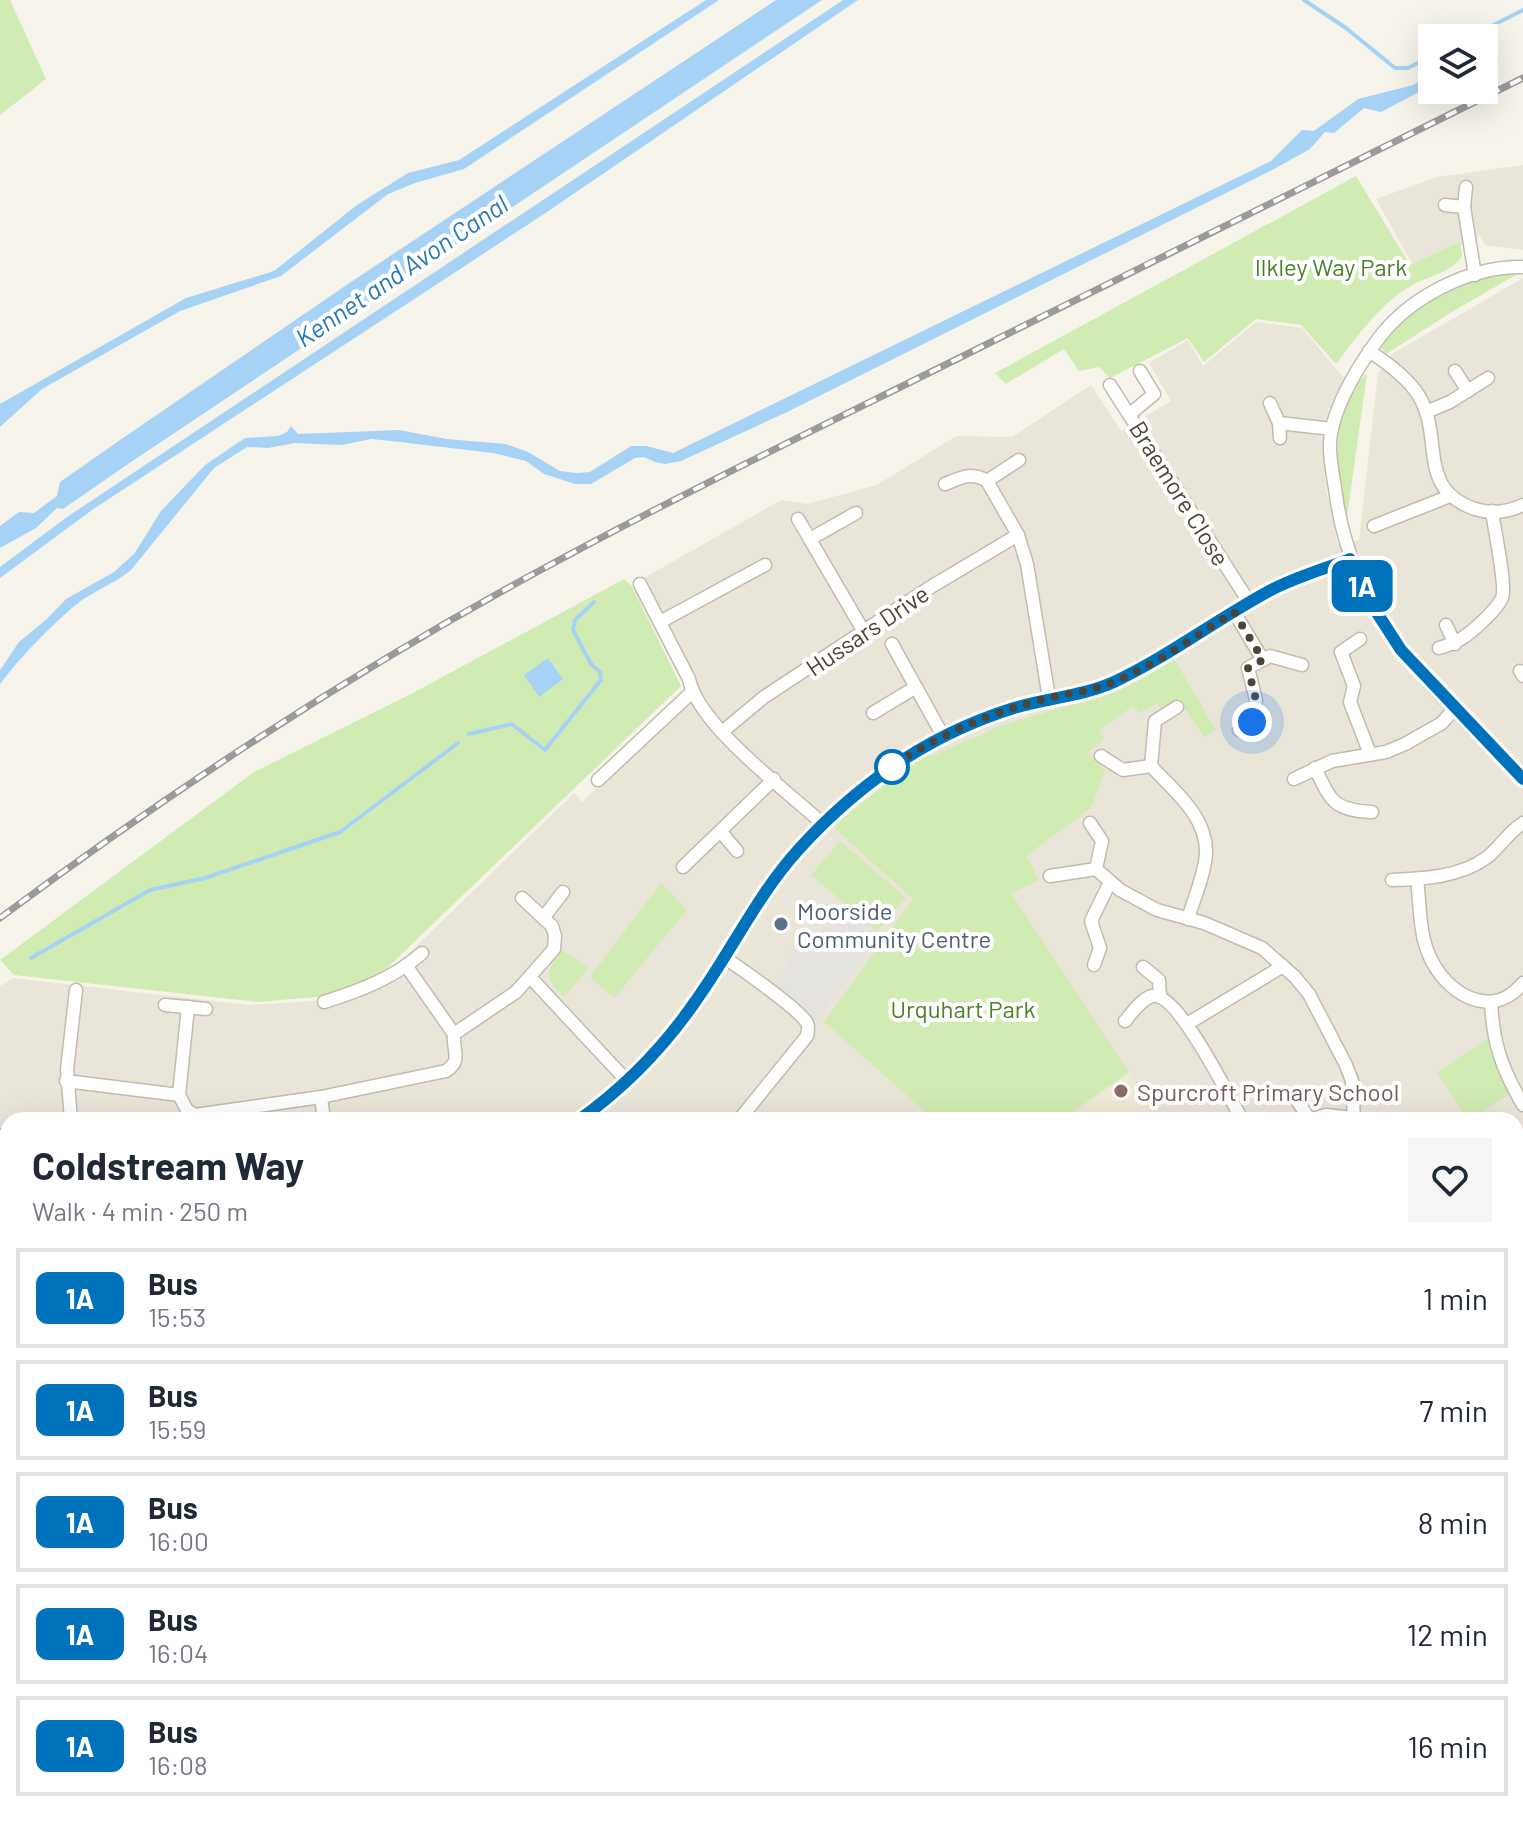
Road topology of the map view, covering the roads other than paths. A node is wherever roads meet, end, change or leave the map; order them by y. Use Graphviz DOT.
graph roads {
  1 [pos="1466,187"];
  2 [pos="1445,205"];
  3 [pos="1464,207"];
  4 [pos="1523,267"];
  5 [pos="1475,275"];
  6 [pos="1369,351"];
  7 [pos="1140,371"];
  8 [pos="1455,371"];
  9 [pos="1488,378"];
  10 [pos="1110,385"];
  11 [pos="1468,391"];
  12 [pos="1270,403"];
  13 [pos="1426,412"];
  14 [pos="1130,414"];
  15 [pos="1279,423"];
  16 [pos="1332,429"];
  17 [pos="1280,438"];
  18 [pos="1019,460"];
  19 [pos="987,481"];
  20 [pos="945,484"];
  21 [pos="1450,496"];
  22 [pos="1523,505"];
  23 [pos="1492,511"];
  24 [pos="856,513"];
  25 [pos="798,519"];
  26 [pos="1374,526"];
  27 [pos="1018,535"];
  28 [pos="810,539"];
  29 [pos="1350,559"];
  30 [pos="765,565"];
  31 [pos="640,584"];
  32 [pos="1249,602"];
  33 [pos="1234,612"];
  34 [pos="660,622"];
  35 [pos="1446,625"];
  36 [pos="864,632"];
  37 [pos="1360,639"];
  38 [pos="892,644"];
  39 [pos="1455,644"];
  40 [pos="1439,648"];
  41 [pos="1263,660"];
  42 [pos="1302,665"];
  43 [pos="916,687"];
  44 [pos="692,692"];
  45 [pos="1049,698"];
  46 [pos="1177,707"];
  47 [pos="1454,709"];
  48 [pos="873,713"];
  49 [pos="1239,730"];
  50 [pos="722,732"];
  51 [pos="943,736"];
  52 [pos="1370,754"];
  53 [pos="1101,756"];
  54 [pos="1151,766"];
  55 [pos="1315,768"];
  56 [pos="774,779"];
  57 [pos="1294,779"];
  58 [pos="1523,779"];
  59 [pos="598,780"];
  60 [pos="1372,812"];
  61 [pos="1090,823"];
  62 [pos="1523,823"];
  63 [pos="823,824"];
  64 [pos="721,832"];
  65 [pos="737,851"];
  66 [pos="683,867"];
  67 [pos="1096,869"];
  68 [pos="1050,876"];
  69 [pos="1417,879"];
  70 [pos="1392,880"];
  71 [pos="1110,882"];
  72 [pos="563,892"];
  73 [pos="522,898"];
  74 [pos="544,917"];
  75 [pos="1188,919"];
  76 [pos="422,953"];
  77 [pos="723,957"];
  78 [pos="1094,965"];
  79 [pos="1283,966"];
  80 [pos="407,967"];
  81 [pos="1143,967"];
  82 [pos="531,978"];
  83 [pos="1523,983"];
  84 [pos="76,990"];
  85 [pos="1160,997"];
  86 [pos="324,1002"];
  87 [pos="1491,1002"];
  88 [pos="165,1005"];
  89 [pos="188,1007"];
  90 [pos="206,1009"];
  91 [pos="1125,1021"];
  92 [pos="1187,1024"];
  93 [pos="454,1034"];
  94 [pos="66,1081"];
  95 [pos="627,1081"];
  96 [pos="179,1095"];
  97 [pos="321,1097"];
  98 [pos="1298,1102"];
  99 [pos="1523,1105"];
  100 [pos="70,1112"];
  101 [pos="190,1112"];
  102 [pos="216,1112"];
  103 [pos="323,1112"];
  104 [pos="589,1112"];
  105 [pos="747,1112"];
  106 [pos="1238,1112"];
  107 [pos="1305,1112"];
  108 [pos="1354,1112"];
  1 -- 3 [label="street"];
  2 -- 3 [label="street"];
  3 -- 5 [label="street"];
  4 -- 5 [label="street"];
  5 -- 6 [label="street"];
  6 -- 13 [label="street"];
  6 -- 16 [label="street"];
  7 -- 14 [label="street"];
  8 -- 11 [label="street"];
  9 -- 11 [label="street"];
  10 -- 14 [label="street, Braemore Close"];
  11 -- 13 [label="street"];
  12 -- 15 [label="street"];
  13 -- 21 [label="street"];
  14 -- 32 [label="street, Braemore Close"];
  15 -- 16 [label="street"];
  15 -- 17 [label="street"];
  16 -- 29 [label="street"];
  18 -- 19 [label="street"];
  19 -- 20 [label="street"];
  19 -- 27 [label="street"];
  21 -- 23 [label="street"];
  21 -- 26 [label="street"];
  22 -- 23 [label="street"];
  23 -- 39 [label="street"];
  24 -- 28 [label="street"];
  25 -- 28 [label="street"];
  27 -- 36 [label="street, Hussars Drive"];
  27 -- 45 [label="street"];
  28 -- 36 [label="street"];
  29 -- 32 [label="street"];
  29 -- 47 [label="street"];
  30 -- 34 [label="street"];
  31 -- 34 [label="street"];
  32 -- 33 [label="street"];
  33 -- 41 [label="street"];
  33 -- 45 [label="street"];
  34 -- 44 [label="street"];
  35 -- 39 [label="street"];
  36 -- 50 [label="street, Hussars Drive"];
  37 -- 52 [label="street"];
  38 -- 43 [label="street"];
  39 -- 40 [label="street"];
  41 -- 42 [label="street"];
  41 -- 49 [label="street"];
  43 -- 48 [label="street"];
  43 -- 51 [label="street"];
  44 -- 50 [label="street"];
  44 -- 59 [label="street"];
  45 -- 51 [label="street"];
  46 -- 54 [label="street"];
  47 -- 52 [label="street"];
  47 -- 58 [label="street"];
  50 -- 56 [label="street"];
  51 -- 63 [label="street"];
  52 -- 55 [label="street"];
  53 -- 54 [label="street"];
  54 -- 75 [label="street"];
  55 -- 57 [label="street"];
  55 -- 60 [label="street"];
  56 -- 63 [label="street"];
  56 -- 64 [label="street"];
  61 -- 67 [label="street"];
  62 -- 69 [label="street"];
  63 -- 77 [label="street"];
  64 -- 65 [label="street"];
  64 -- 66 [label="street"];
  67 -- 68 [label="street"];
  67 -- 71 [label="street"];
  69 -- 70 [label="street"];
  69 -- 87 [label="street"];
  71 -- 75 [label="street"];
  71 -- 78 [label="street"];
  72 -- 74 [label="street"];
  73 -- 74 [label="street"];
  74 -- 82 [label="street"];
  75 -- 79 [label="street"];
  76 -- 80 [label="street"];
  77 -- 95 [label="street"];
  77 -- 105 [label="street"];
  79 -- 92 [label="street"];
  79 -- 108 [label="street"];
  80 -- 86 [label="street"];
  80 -- 93 [label="street"];
  81 -- 85 [label="street"];
  82 -- 93 [label="street"];
  82 -- 95 [label="street"];
  83 -- 87 [label="street"];
  84 -- 94 [label="street"];
  85 -- 91 [label="street"];
  85 -- 92 [label="street"];
  87 -- 99 [label="street"];
  88 -- 89 [label="street"];
  89 -- 90 [label="street"];
  89 -- 96 [label="street"];
  92 -- 106 [label="street"];
  93 -- 97 [label="street"];
  94 -- 96 [label="street"];
  94 -- 100 [label="street"];
  95 -- 104 [label="street"];
  96 -- 101 [label="street"];
  97 -- 102 [label="street"];
  97 -- 103 [label="street"];
  98 -- 107 [label="street"];
}
